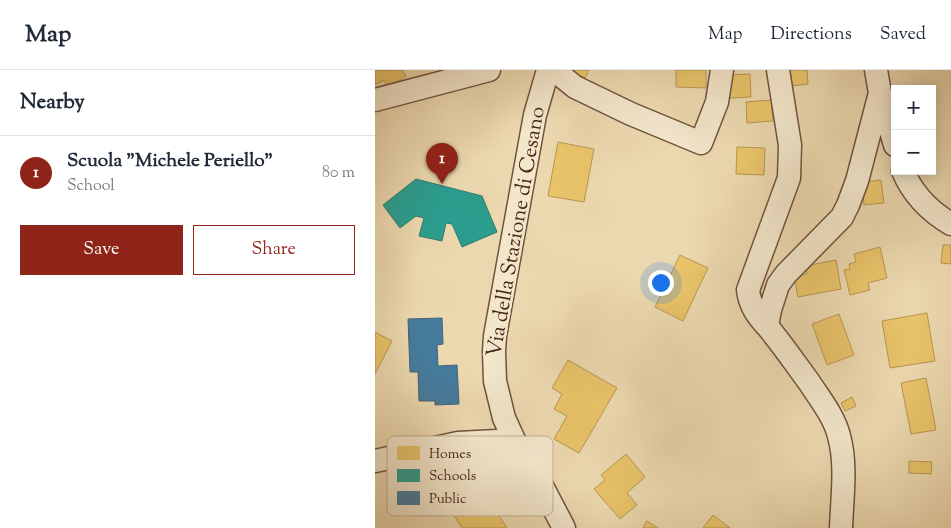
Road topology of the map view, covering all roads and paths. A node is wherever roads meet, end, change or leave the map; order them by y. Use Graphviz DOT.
graph roads {
  1 [pos="489,70"];
  2 [pos="548,70"];
  3 [pos="554,70"];
  4 [pos="722,70"];
  5 [pos="778,70"];
  6 [pos="876,70"];
  7 [pos="880,93"];
  8 [pos="375,100"];
  9 [pos="891,131"];
  10 [pos="905,175"];
  11 [pos="951,224"];
  12 [pos="767,326"];
  13 [pos="513,436"];
  14 [pos="553,506"];
  15 [pos="564,528"];
  16 [pos="841,528"];
  1 -- 8 [label="street"];
  2 -- 13 [label="street, Via della Stazione di Cesano"];
  3 -- 4 [label="street"];
  5 -- 12 [label="street"];
  6 -- 7 [label="street"];
  7 -- 9 [label="street"];
  7 -- 12 [label="street"];
  10 -- 11 [label="street"];
  12 -- 16 [label="street"];
  14 -- 15 [label="street, Via della Stazione di Cesano"];
}
